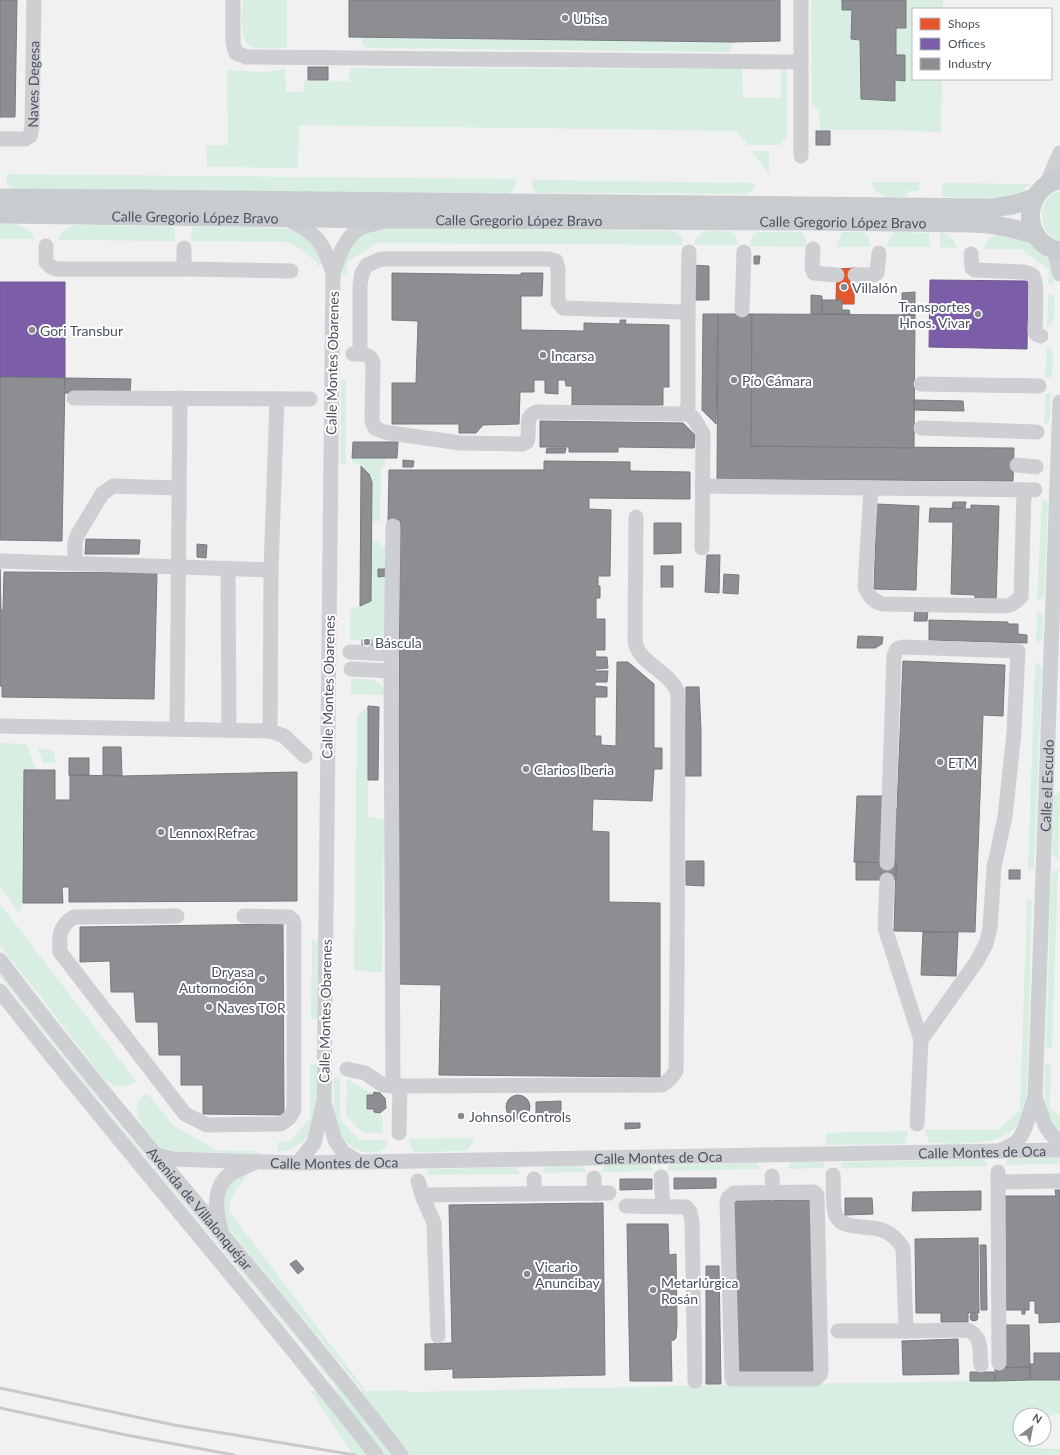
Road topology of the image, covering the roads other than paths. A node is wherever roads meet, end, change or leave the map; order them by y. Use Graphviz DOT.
graph roads {
  1 [pos="34,0"];
  2 [pos="233,0"];
  3 [pos="801,0"];
  4 [pos="801,62"];
  5 [pos="0,139"];
  6 [pos="1060,153"];
  7 [pos="801,156"];
  8 [pos="1047,187"];
  9 [pos="0,198"];
  10 [pos="0,214"];
  11 [pos="286,218"];
  12 [pos="391,219"];
  13 [pos="1036,235"];
  14 [pos="46,246"];
  15 [pos="184,248"];
  16 [pos="813,249"];
  17 [pos="1057,250"];
  18 [pos="689,252"];
  19 [pos="744,252"];
  20 [pos="879,253"];
  21 [pos="971,254"];
  22 [pos="184,269"];
  23 [pos="291,271"];
  24 [pos="332,272"];
  25 [pos="1060,274"];
  26 [pos="837,275"];
  27 [pos="855,275"];
  28 [pos="742,310"];
  29 [pos="688,316"];
  30 [pos="1041,336"];
  31 [pos="921,384"];
  32 [pos="1039,386"];
  33 [pos="74,398"];
  34 [pos="180,398"];
  35 [pos="277,399"];
  36 [pos="310,399"];
  37 [pos="1060,402"];
  38 [pos="686,410"];
  39 [pos="922,428"];
  40 [pos="1037,432"];
  41 [pos="1017,465"];
  42 [pos="1036,467"];
  43 [pos="702,486"];
  44 [pos="179,488"];
  45 [pos="870,488"];
  46 [pos="636,517"];
  47 [pos="393,526"];
  48 [pos="702,548"];
  49 [pos="0,561"];
  50 [pos="75,563"];
  51 [pos="179,567"];
  52 [pos="228,568"];
  53 [pos="271,570"];
  54 [pos="350,652"];
  55 [pos="391,654"];
  56 [pos="351,669"];
  57 [pos="391,671"];
  58 [pos="0,726"];
  59 [pos="177,729"];
  60 [pos="229,730"];
  61 [pos="270,731"];
  62 [pos="305,756"];
  63 [pos="888,863"];
  64 [pos="887,880"];
  65 [pos="177,916"];
  66 [pos="244,916"];
  67 [pos="0,960"];
  68 [pos="0,991"];
  69 [pos="921,1040"];
  70 [pos="347,1069"];
  71 [pos="396,1086"];
  72 [pos="1035,1097"];
  73 [pos="324,1101"];
  74 [pos="917,1124"];
  75 [pos="400,1133"];
  76 [pos="1060,1143"];
  77 [pos="1000,1150"];
  78 [pos="1060,1150"];
  79 [pos="154,1154"];
  80 [pos="256,1162"];
  81 [pos="359,1162"];
  82 [pos="298,1163"];
  83 [pos="833,1175"];
  84 [pos="772,1176"];
  85 [pos="661,1177"];
  86 [pos="594,1178"];
  87 [pos="1060,1181"];
  88 [pos="773,1193"];
  89 [pos="626,1206"];
  90 [pos="663,1206"];
  91 [pos="222,1235"];
  92 [pos="906,1330"];
  93 [pos="838,1331"];
  94 [pos="438,1336"];
  95 [pos="999,1363"];
  96 [pos="981,1365"];
  97 [pos="695,1381"];
  98 [pos="376,1455"];
  99 [pos="401,1455"];
  1 -- 5 [label="street, Naves Degesa"];
  2 -- 4 [label="street"];
  3 -- 4 [label="street"];
  4 -- 7 [label="street"];
  6 -- 8 [label="street"];
  8 -- 9 [label="main road, Calle Gregorio López Bravo"];
  8 -- 13 [label="main road"];
  10 -- 11 [label="main road, Calle Gregorio López Bravo"];
  11 -- 12 [label="main road, Calle Gregorio López Bravo"];
  11 -- 24 [label="street, Calle Montes Obarenes"];
  12 -- 13 [label="main road, Calle Gregorio López Bravo"];
  12 -- 24 [label="street, Calle Montes Obarenes"];
  13 -- 17 [label="main road"];
  14 -- 22 [label="street"];
  15 -- 22 [label="street"];
  16 -- 26 [label="street"];
  17 -- 25 [label="street"];
  18 -- 29 [label="street"];
  19 -- 28 [label="street"];
  20 -- 27 [label="street"];
  21 -- 30 [label="street"];
  22 -- 23 [label="street"];
  24 -- 73 [label="street, Calle Montes Obarenes"];
  29 -- 38 [label="street"];
  29 -- 38 [label="street"];
  31 -- 32 [label="street"];
  33 -- 34 [label="street"];
  34 -- 35 [label="street"];
  34 -- 44 [label="street"];
  35 -- 36 [label="street"];
  35 -- 53 [label="street"];
  37 -- 72 [label="street, Calle el Escudo"];
  38 -- 43 [label="street"];
  39 -- 40 [label="street"];
  41 -- 42 [label="street"];
  43 -- 45 [label="street"];
  43 -- 48 [label="street"];
  44 -- 50 [label="street"];
  44 -- 51 [label="street"];
  45 -- 45 [label="street"];
  46 -- 71 [label="street"];
  47 -- 55 [label="street"];
  49 -- 50 [label="street"];
  50 -- 51 [label="street"];
  51 -- 52 [label="street"];
  51 -- 59 [label="street"];
  52 -- 53 [label="street"];
  52 -- 60 [label="street"];
  53 -- 61 [label="street"];
  54 -- 55 [label="street"];
  55 -- 57 [label="street"];
  56 -- 57 [label="street"];
  57 -- 71 [label="street"];
  58 -- 59 [label="street"];
  59 -- 60 [label="street"];
  60 -- 61 [label="street"];
  61 -- 62 [label="street"];
  63 -- 69 [label="street"];
  64 -- 69 [label="street"];
  65 -- 66 [label="street"];
  67 -- 79 [label="street, Avenida de Villalonquéjar"];
  68 -- 98 [label="street, Avenida de Villalonquéjar"];
  69 -- 74 [label="street"];
  70 -- 71 [label="street"];
  71 -- 75 [label="street"];
  72 -- 76 [label="street, Calle el Escudo"];
  72 -- 77 [label="street, Calle el Escudo"];
  73 -- 81 [label="street, Calle Montes Obarenes"];
  73 -- 82 [label="street, Calle Montes Obarenes"];
  77 -- 78 [label="street, Calle Montes de Oca"];
  77 -- 81 [label="street, Calle Montes de Oca"];
  79 -- 80 [label="street, Calle Montes de Oca"];
  79 -- 91 [label="street, Avenida de Villalonquéjar"];
  80 -- 82 [label="street, Calle Montes de Oca"];
  80 -- 91 [label="street, Calle Montes de Oca"];
  81 -- 82 [label="street, Calle Montes de Oca"];
  83 -- 92 [label="street"];
  84 -- 88 [label="street"];
  85 -- 90 [label="street"];
  86 -- 94 [label="street"];
  87 -- 95 [label="street"];
  88 -- 88 [label="street"];
  89 -- 90 [label="street"];
  90 -- 97 [label="street"];
  91 -- 99 [label="street, Avenida de Villalonquéjar"];
  92 -- 93 [label="street"];
  92 -- 96 [label="street"];
}
